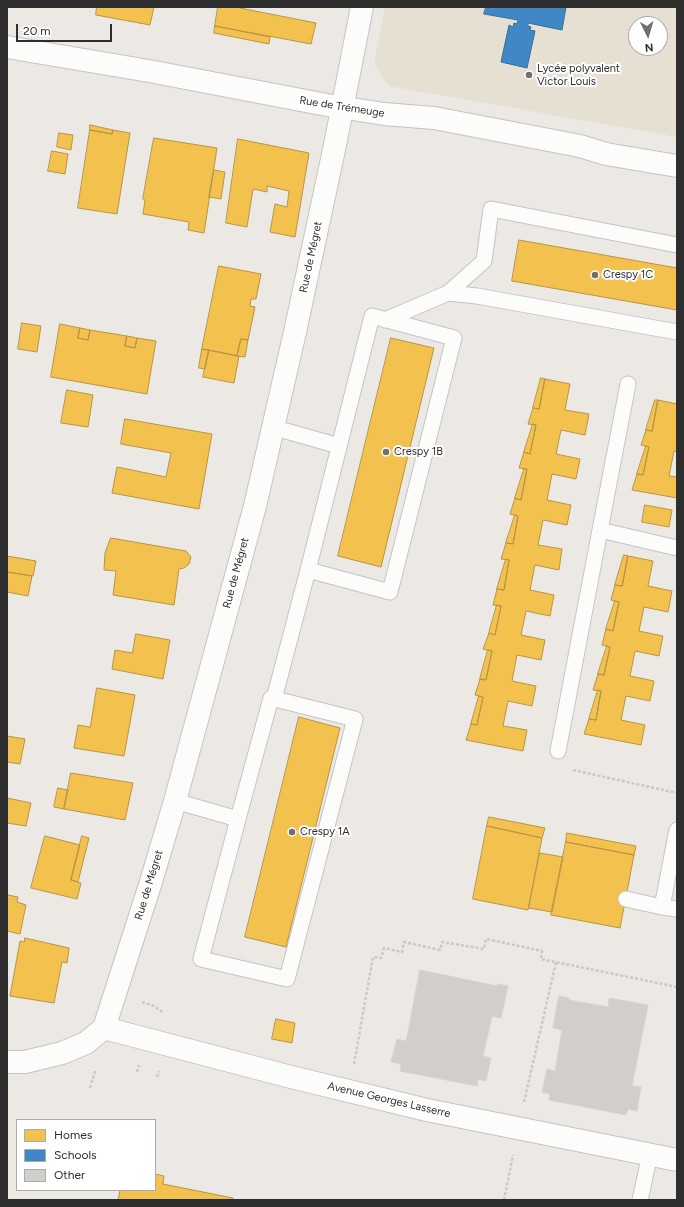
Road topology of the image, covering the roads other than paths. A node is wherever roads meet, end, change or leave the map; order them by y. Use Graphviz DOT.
graph roads {
  1 [pos="362,7"];
  2 [pos="7,47"];
  3 [pos="344,107"];
  4 [pos="677,166"];
  5 [pos="677,245"];
  6 [pos="448,292"];
  7 [pos="385,320"];
  8 [pos="677,332"];
  9 [pos="628,384"];
  10 [pos="272,427"];
  11 [pos="339,446"];
  12 [pos="600,530"];
  13 [pos="677,548"];
  14 [pos="308,570"];
  15 [pos="274,699"];
  16 [pos="558,752"];
  17 [pos="175,801"];
  18 [pos="238,820"];
  19 [pos="677,830"];
  20 [pos="626,898"];
  21 [pos="670,908"];
  22 [pos="104,1028"];
  23 [pos="7,1062"];
  24 [pos="650,1154"];
  25 [pos="677,1160"];
  26 [pos="640,1200"];
  1 -- 3 [label="street, Rue de Mégret"];
  2 -- 3 [label="street, Rue de Trémeuge"];
  3 -- 4 [label="street, Rue de Trémeuge"];
  3 -- 10 [label="street, Rue de Mégret"];
  5 -- 6 [label="lane"];
  6 -- 7 [label="lane"];
  6 -- 8 [label="lane"];
  7 -- 11 [label="lane"];
  7 -- 14 [label="lane"];
  9 -- 12 [label="lane"];
  10 -- 11 [label="lane"];
  10 -- 17 [label="street, Rue de Mégret"];
  11 -- 14 [label="lane"];
  12 -- 13 [label="lane"];
  12 -- 16 [label="lane"];
  14 -- 15 [label="lane"];
  15 -- 18 [label="lane"];
  15 -- 18 [label="lane"];
  17 -- 18 [label="lane"];
  17 -- 22 [label="street, Rue de Mégret"];
  19 -- 21 [label="lane"];
  20 -- 21 [label="lane"];
  22 -- 23 [label="street"];
  22 -- 24 [label="street, Avenue Georges Lasserre"];
  24 -- 25 [label="street, Avenue Georges Lasserre"];
  24 -- 26 [label="lane"];
}
